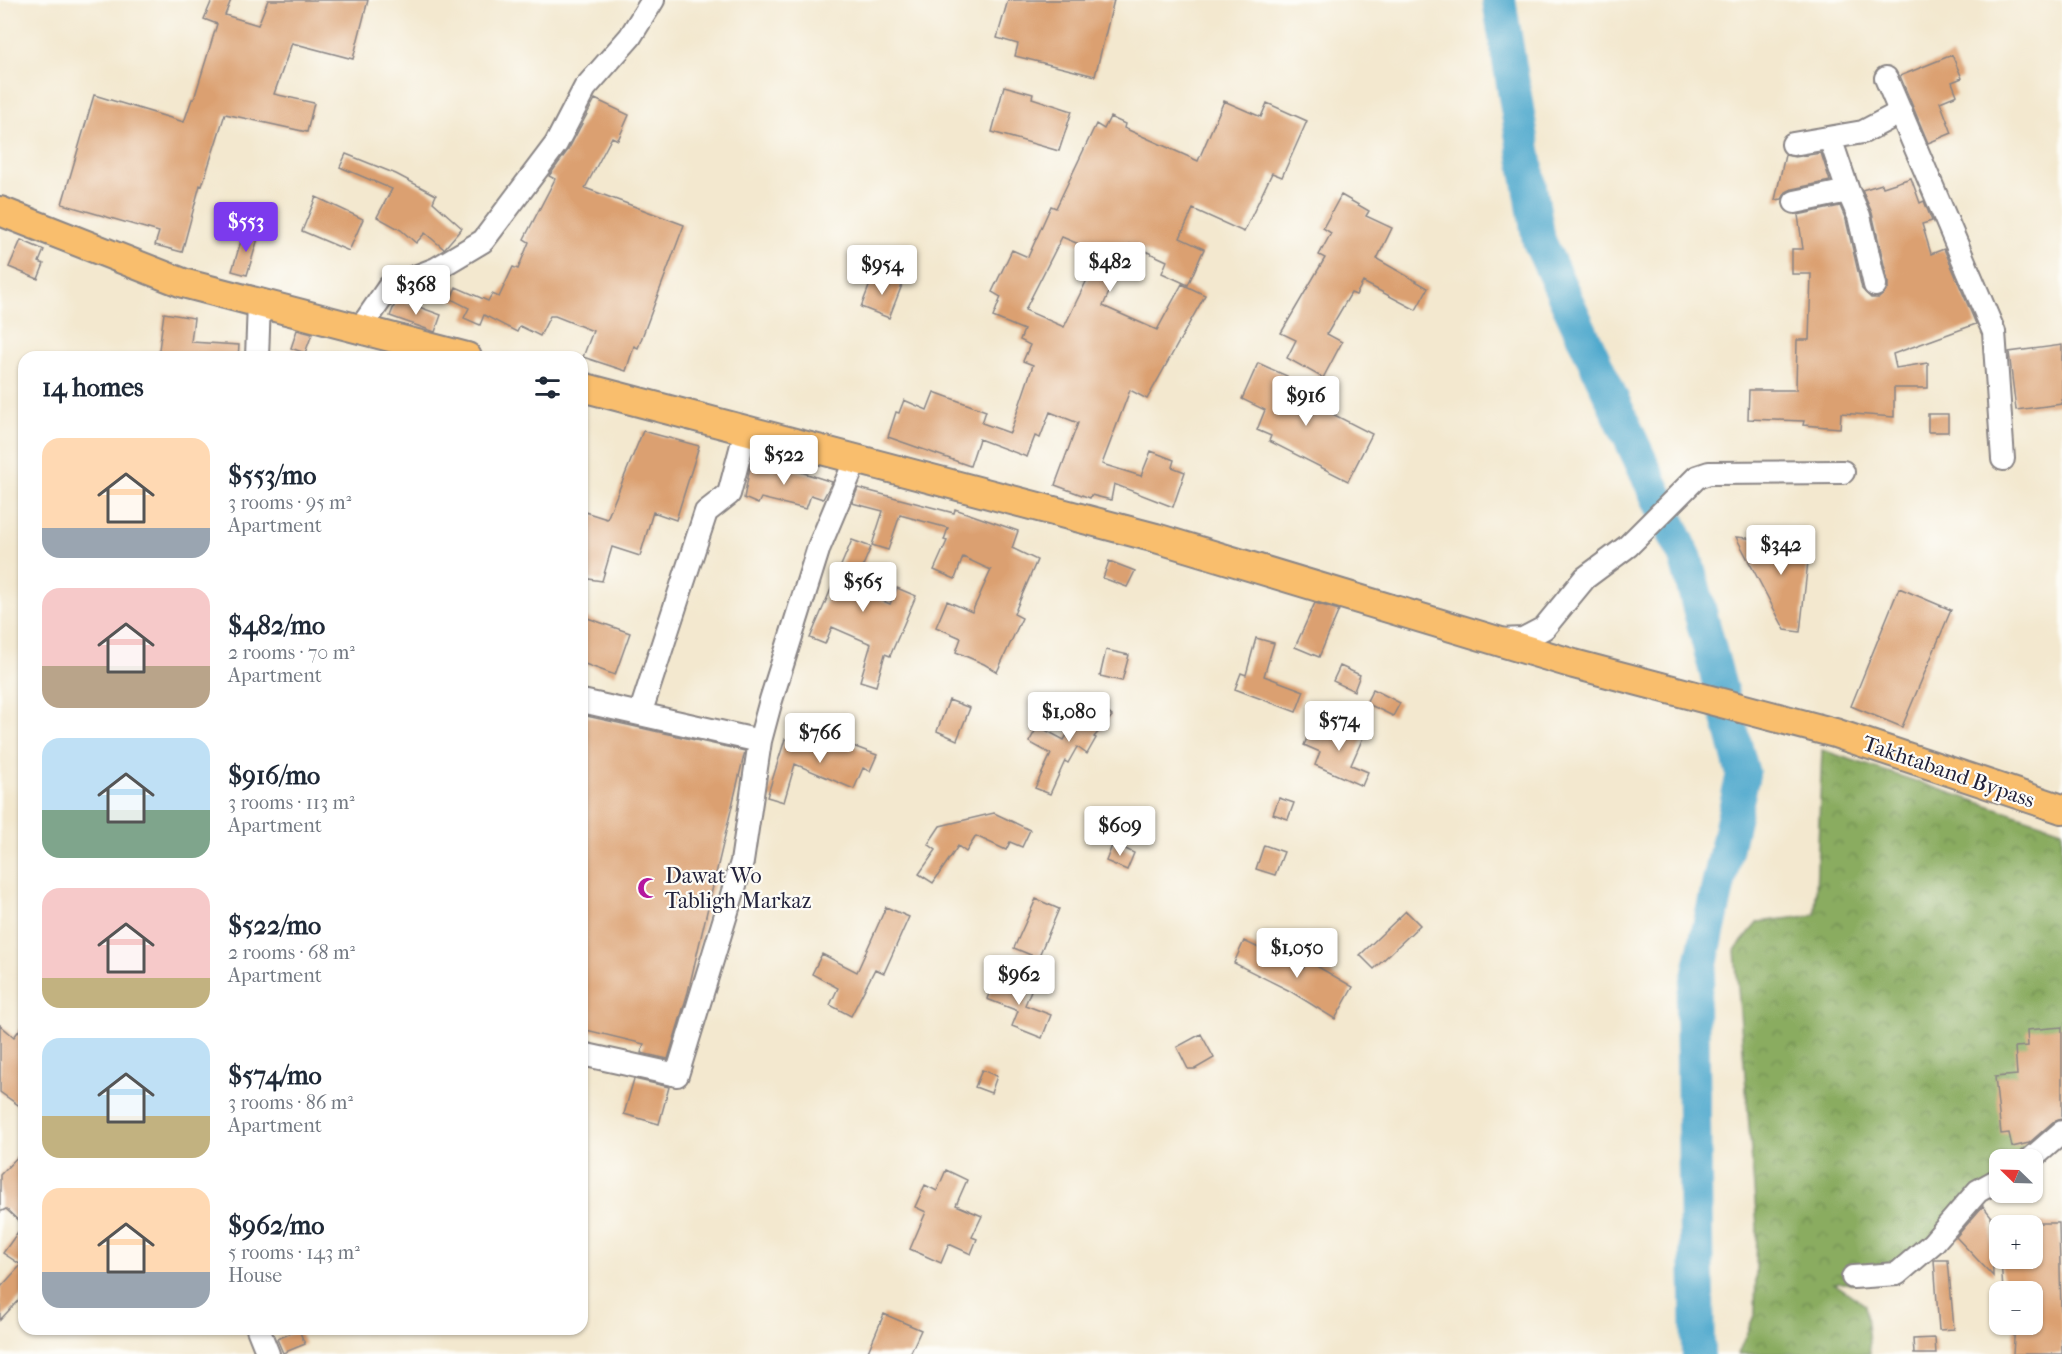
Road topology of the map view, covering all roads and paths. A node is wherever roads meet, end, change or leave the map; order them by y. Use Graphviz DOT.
graph roads {
  1 [pos="653,0"];
  2 [pos="1886,78"];
  3 [pos="1901,112"];
  4 [pos="1830,138"];
  5 [pos="1793,144"];
  6 [pos="1848,191"];
  7 [pos="1795,202"];
  8 [pos="0,211"];
  9 [pos="1875,285"];
  10 [pos="258,303"];
  11 [pos="360,329"];
  12 [pos="257,351"];
  13 [pos="444,351"];
  14 [pos="588,389"];
  15 [pos="746,430"];
  16 [pos="856,459"];
  17 [pos="2003,459"];
  18 [pos="1843,472"];
  19 [pos="1494,640"];
  20 [pos="588,702"];
  21 [pos="640,714"];
  22 [pos="760,741"];
  23 [pos="2062,809"];
  24 [pos="588,1055"];
  25 [pos="2062,1132"];
  26 [pos="2043,1149"];
  27 [pos="1989,1185"];
  28 [pos="1852,1277"];
  29 [pos="260,1335"];
  30 [pos="268,1354"];
  1 -- 11 [label="street"];
  2 -- 3 [label="street"];
  3 -- 4 [label="street"];
  3 -- 17 [label="street"];
  4 -- 5 [label="street"];
  4 -- 6 [label="street"];
  6 -- 7 [label="street"];
  6 -- 9 [label="street"];
  8 -- 10 [label="main road"];
  10 -- 11 [label="main road"];
  10 -- 12 [label="street"];
  11 -- 13 [label="main road"];
  14 -- 15 [label="main road, Takhtaband Bypass"];
  15 -- 16 [label="main road, Takhtaband Bypass"];
  15 -- 21 [label="street"];
  16 -- 19 [label="main road, Takhtaband Bypass"];
  16 -- 22 [label="street"];
  18 -- 19 [label="street"];
  19 -- 23 [label="main road, Takhtaband Bypass"];
  20 -- 21 [label="street"];
  21 -- 22 [label="street"];
  22 -- 24 [label="street"];
  25 -- 26 [label="street"];
  27 -- 28 [label="street"];
  29 -- 30 [label="street"];
}
